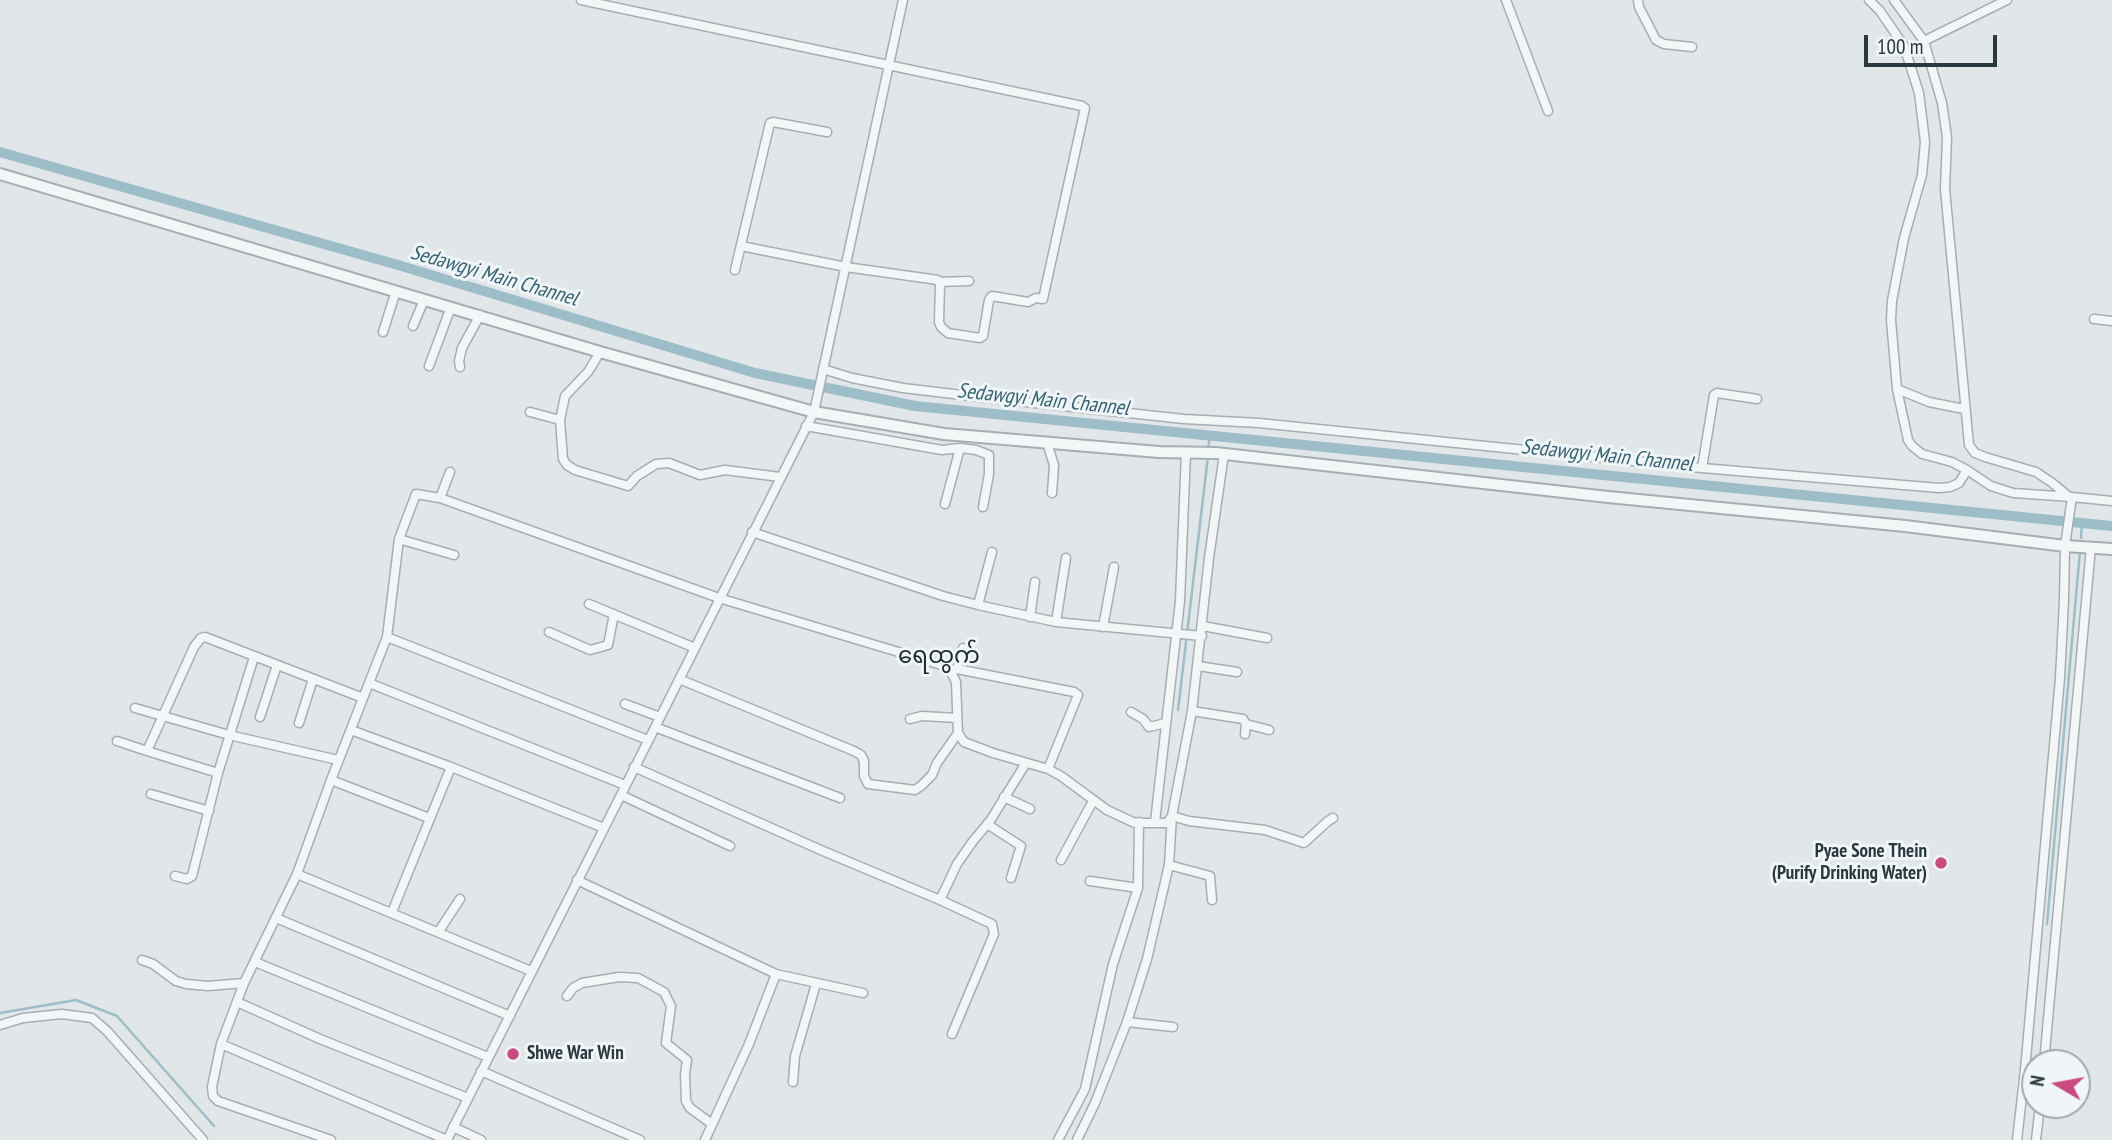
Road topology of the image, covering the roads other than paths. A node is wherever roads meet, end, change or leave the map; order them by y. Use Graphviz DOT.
graph roads {
  1 [pos="582,0"];
  2 [pos="903,0"];
  3 [pos="1506,0"];
  4 [pos="1638,0"];
  5 [pos="1869,0"];
  6 [pos="1894,0"];
  7 [pos="2007,0"];
  8 [pos="1924,41"];
  9 [pos="1692,47"];
  10 [pos="889,65"];
  11 [pos="1548,111"];
  12 [pos="827,132"];
  13 [pos="0,174"];
  14 [pos="741,246"];
  15 [pos="846,267"];
  16 [pos="735,270"];
  17 [pos="969,281"];
  18 [pos="939,282"];
  19 [pos="396,291"];
  20 [pos="425,300"];
  21 [pos="451,307"];
  22 [pos="480,315"];
  23 [pos="2094,319"];
  24 [pos="2112,321"];
  25 [pos="413,326"];
  26 [pos="383,332"];
  27 [pos="600,352"];
  28 [pos="429,366"];
  29 [pos="460,367"];
  30 [pos="822,372"];
  31 [pos="1897,389"];
  32 [pos="1756,399"];
  33 [pos="815,407"];
  34 [pos="1964,409"];
  35 [pos="530,412"];
  36 [pos="560,420"];
  37 [pos="806,426"];
  38 [pos="944,434"];
  39 [pos="1047,443"];
  40 [pos="960,448"];
  41 [pos="942,450"];
  42 [pos="1186,452"];
  43 [pos="1220,453"];
  44 [pos="1702,468"];
  45 [pos="1967,470"];
  46 [pos="450,472"];
  47 [pos="780,477"];
  48 [pos="1052,493"];
  49 [pos="2069,496"];
  50 [pos="440,498"];
  51 [pos="2112,501"];
  52 [pos="945,505"];
  53 [pos="984,507"];
  54 [pos="752,532"];
  55 [pos="399,539"];
  56 [pos="2065,542"];
  57 [pos="2091,547"];
  58 [pos="2112,549"];
  59 [pos="992,552"];
  60 [pos="454,555"];
  61 [pos="1066,558"];
  62 [pos="1114,567"];
  63 [pos="1035,582"];
  64 [pos="719,598"];
  65 [pos="589,604"];
  66 [pos="978,605"];
  67 [pos="614,614"];
  68 [pos="1030,617"];
  69 [pos="1056,622"];
  70 [pos="1203,626"];
  71 [pos="1103,627"];
  72 [pos="549,632"];
  73 [pos="1179,634"];
  74 [pos="1199,636"];
  75 [pos="387,637"];
  76 [pos="1267,638"];
  77 [pos="695,648"];
  78 [pos="963,648"];
  79 [pos="254,657"];
  80 [pos="277,665"];
  81 [pos="1198,666"];
  82 [pos="954,670"];
  83 [pos="1237,672"];
  84 [pos="313,679"];
  85 [pos="679,679"];
  86 [pos="369,683"];
  87 [pos="363,698"];
  88 [pos="625,704"];
  89 [pos="135,708"];
  90 [pos="1192,711"];
  91 [pos="1131,712"];
  92 [pos="162,715"];
  93 [pos="260,716"];
  94 [pos="660,718"];
  95 [pos="957,718"];
  96 [pos="910,719"];
  97 [pos="299,723"];
  98 [pos="1166,723"];
  99 [pos="1246,724"];
  100 [pos="655,727"];
  101 [pos="351,730"];
  102 [pos="1269,730"];
  103 [pos="1245,734"];
  104 [pos="229,735"];
  105 [pos="956,735"];
  106 [pos="648,740"];
  107 [pos="117,741"];
  108 [pos="938,745"];
  109 [pos="147,751"];
  110 [pos="338,760"];
  111 [pos="1026,763"];
  112 [pos="451,767"];
  113 [pos="634,767"];
  114 [pos="1048,769"];
  115 [pos="218,773"];
  116 [pos="331,780"];
  117 [pos="625,785"];
  118 [pos="151,794"];
  119 [pos="621,794"];
  120 [pos="1004,797"];
  121 [pos="839,798"];
  122 [pos="1093,801"];
  123 [pos="1030,809"];
  124 [pos="209,811"];
  125 [pos="429,818"];
  126 [pos="1334,818"];
  127 [pos="1163,821"];
  128 [pos="1139,822"];
  129 [pos="987,824"];
  130 [pos="604,828"];
  131 [pos="730,846"];
  132 [pos="1061,860"];
  133 [pos="1169,865"];
  134 [pos="297,874"];
  135 [pos="175,876"];
  136 [pos="1011,878"];
  137 [pos="577,880"];
  138 [pos="1090,881"];
  139 [pos="1138,888"];
  140 [pos="460,900"];
  141 [pos="940,900"];
  142 [pos="1212,900"];
  143 [pos="392,912"];
  144 [pos="276,918"];
  145 [pos="439,931"];
  146 [pos="2046,935"];
  147 [pos="142,960"];
  148 [pos="255,962"];
  149 [pos="531,971"];
  150 [pos="776,974"];
  151 [pos="244,984"];
  152 [pos="816,984"];
  153 [pos="863,993"];
  154 [pos="567,996"];
  155 [pos="237,1002"];
  156 [pos="510,1016"];
  157 [pos="1127,1023"];
  158 [pos="0,1025"];
  159 [pos="1173,1027"];
  160 [pos="952,1034"];
  161 [pos="221,1044"];
  162 [pos="2033,1049"];
  163 [pos="2044,1049"];
  164 [pos="488,1057"];
  165 [pos="481,1072"];
  166 [pos="793,1082"];
  167 [pos="468,1098"];
  168 [pos="2021,1119"];
  169 [pos="2038,1119"];
  170 [pos="712,1124"];
  171 [pos="453,1127"];
  172 [pos="201,1139"];
  173 [pos="331,1140"];
  174 [pos="447,1140"];
  175 [pos="481,1140"];
  176 [pos="640,1140"];
  177 [pos="705,1140"];
  178 [pos="1058,1140"];
  179 [pos="1077,1140"];
  180 [pos="2017,1140"];
  181 [pos="2036,1140"];
  1 -- 10 [label="street"];
  2 -- 10 [label="street"];
  3 -- 11 [label="street"];
  4 -- 9 [label="street"];
  5 -- 31 [label="street"];
  6 -- 8 [label="street"];
  7 -- 8 [label="street"];
  8 -- 34 [label="street"];
  10 -- 15 [label="street"];
  10 -- 18 [label="street"];
  12 -- 14 [label="street"];
  13 -- 19 [label="street"];
  14 -- 15 [label="street"];
  14 -- 16 [label="street"];
  15 -- 18 [label="street"];
  15 -- 30 [label="street"];
  17 -- 18 [label="street"];
  19 -- 20 [label="street"];
  19 -- 26 [label="street"];
  20 -- 21 [label="street"];
  20 -- 25 [label="street"];
  21 -- 22 [label="street"];
  21 -- 28 [label="street"];
  22 -- 27 [label="street"];
  22 -- 29 [label="street"];
  23 -- 24 [label="street"];
  27 -- 33 [label="street"];
  27 -- 36 [label="street"];
  30 -- 33 [label="street"];
  30 -- 44 [label="street"];
  31 -- 34 [label="street"];
  31 -- 45 [label="street"];
  32 -- 44 [label="street"];
  33 -- 37 [label="street"];
  33 -- 38 [label="street"];
  34 -- 49 [label="street"];
  35 -- 36 [label="street"];
  36 -- 47 [label="street"];
  37 -- 41 [label="street"];
  37 -- 47 [label="street"];
  38 -- 39 [label="street"];
  38 -- 41 [label="street"];
  39 -- 42 [label="street"];
  39 -- 48 [label="street"];
  40 -- 41 [label="street"];
  40 -- 52 [label="street"];
  40 -- 53 [label="street"];
  42 -- 43 [label="street"];
  42 -- 73 [label="street"];
  43 -- 56 [label="street"];
  43 -- 70 [label="street"];
  44 -- 45 [label="street"];
  45 -- 49 [label="street"];
  46 -- 50 [label="street"];
  47 -- 54 [label="street"];
  49 -- 51 [label="street"];
  49 -- 56 [label="street"];
  50 -- 55 [label="street"];
  50 -- 64 [label="street"];
  54 -- 64 [label="street"];
  54 -- 66 [label="street"];
  55 -- 60 [label="street"];
  55 -- 75 [label="street"];
  56 -- 57 [label="street"];
  56 -- 146 [label="street"];
  57 -- 58 [label="street"];
  57 -- 146 [label="street"];
  59 -- 66 [label="street"];
  61 -- 69 [label="street"];
  62 -- 71 [label="street"];
  63 -- 68 [label="street"];
  64 -- 77 [label="street"];
  64 -- 82 [label="street"];
  65 -- 67 [label="street"];
  66 -- 68 [label="street"];
  67 -- 72 [label="street"];
  67 -- 77 [label="street"];
  68 -- 69 [label="street"];
  69 -- 71 [label="street"];
  70 -- 74 [label="street"];
  70 -- 76 [label="street"];
  71 -- 73 [label="street"];
  73 -- 74 [label="street"];
  73 -- 98 [label="street"];
  74 -- 81 [label="street"];
  75 -- 86 [label="street"];
  75 -- 106 [label="street"];
  77 -- 85 [label="street"];
  78 -- 82 [label="street"];
  79 -- 80 [label="street"];
  79 -- 92 [label="street"];
  79 -- 104 [label="street"];
  80 -- 84 [label="street"];
  80 -- 93 [label="street"];
  81 -- 83 [label="street"];
  81 -- 90 [label="street"];
  82 -- 95 [label="street"];
  82 -- 114 [label="street"];
  84 -- 87 [label="street"];
  84 -- 97 [label="street"];
  85 -- 94 [label="street"];
  85 -- 105 [label="street"];
  86 -- 87 [label="street"];
  86 -- 117 [label="street"];
  87 -- 101 [label="street"];
  88 -- 94 [label="street"];
  89 -- 92 [label="street"];
  90 -- 99 [label="street"];
  90 -- 127 [label="street"];
  91 -- 98 [label="street"];
  92 -- 104 [label="street"];
  92 -- 109 [label="street"];
  94 -- 100 [label="street"];
  95 -- 96 [label="street"];
  95 -- 105 [label="street"];
  98 -- 127 [label="street"];
  99 -- 102 [label="street"];
  99 -- 103 [label="street"];
  100 -- 106 [label="street"];
  100 -- 121 [label="street"];
  101 -- 110 [label="street"];
  101 -- 112 [label="street"];
  104 -- 110 [label="street"];
  104 -- 115 [label="street"];
  105 -- 108 [label="street"];
  105 -- 111 [label="street"];
  106 -- 113 [label="street"];
  107 -- 109 [label="street"];
  109 -- 115 [label="street"];
  110 -- 116 [label="street"];
  111 -- 114 [label="street"];
  111 -- 120 [label="street"];
  112 -- 125 [label="street"];
  112 -- 130 [label="street"];
  113 -- 117 [label="street"];
  113 -- 141 [label="street"];
  114 -- 122 [label="street"];
  115 -- 124 [label="street"];
  116 -- 125 [label="street"];
  116 -- 134 [label="street"];
  117 -- 119 [label="street"];
  118 -- 124 [label="street"];
  119 -- 130 [label="street"];
  119 -- 131 [label="street"];
  120 -- 123 [label="street"];
  120 -- 129 [label="street"];
  122 -- 128 [label="street"];
  122 -- 132 [label="street"];
  124 -- 135 [label="street"];
  125 -- 143 [label="street"];
  126 -- 127 [label="street"];
  127 -- 128 [label="street"];
  127 -- 133 [label="street"];
  128 -- 139 [label="street"];
  129 -- 136 [label="street"];
  129 -- 141 [label="street"];
  130 -- 137 [label="street"];
  133 -- 142 [label="street"];
  133 -- 157 [label="street"];
  134 -- 143 [label="street"];
  134 -- 144 [label="street"];
  137 -- 149 [label="street"];
  137 -- 150 [label="street"];
  138 -- 139 [label="street"];
  139 -- 178 [label="street"];
  140 -- 145 [label="street"];
  141 -- 160 [label="street"];
  143 -- 145 [label="street"];
  144 -- 148 [label="street"];
  144 -- 156 [label="street"];
  145 -- 149 [label="street"];
  146 -- 162 [label="street"];
  146 -- 163 [label="street"];
  147 -- 151 [label="street"];
  148 -- 151 [label="street"];
  148 -- 164 [label="street"];
  149 -- 156 [label="street"];
  150 -- 152 [label="street"];
  150 -- 170 [label="street"];
  151 -- 155 [label="street"];
  152 -- 153 [label="street"];
  152 -- 166 [label="street"];
  154 -- 170 [label="street"];
  155 -- 161 [label="street"];
  155 -- 167 [label="street"];
  156 -- 164 [label="street"];
  157 -- 159 [label="street"];
  157 -- 179 [label="street"];
  158 -- 172 [label="street"];
  161 -- 173 [label="street"];
  161 -- 174 [label="street"];
  164 -- 165 [label="street"];
  165 -- 167 [label="street"];
  165 -- 176 [label="street"];
  167 -- 171 [label="street"];
  168 -- 180 [label="street"];
  169 -- 181 [label="street"];
  170 -- 177 [label="street"];
  171 -- 174 [label="street"];
  171 -- 175 [label="street"];
}
